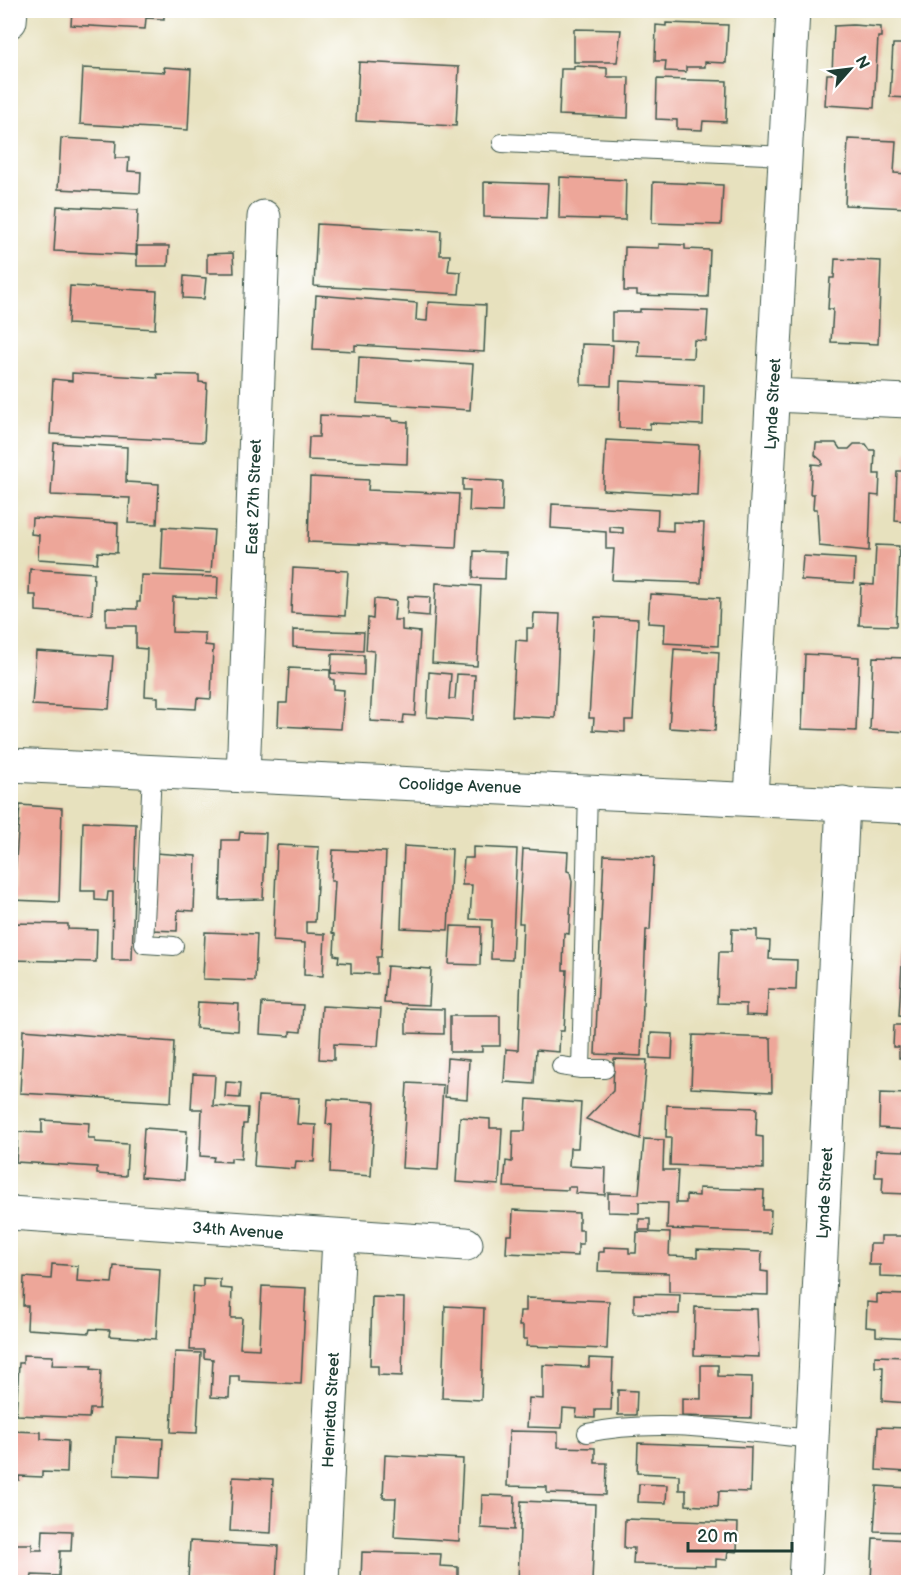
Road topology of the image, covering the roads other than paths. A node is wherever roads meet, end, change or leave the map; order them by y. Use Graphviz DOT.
graph roads {
  1 [pos="11,10"];
  2 [pos="793,10"];
  3 [pos="10,21"];
  4 [pos="502,143"];
  5 [pos="785,156"];
  6 [pos="264,217"];
  7 [pos="773,395"];
  8 [pos="909,401"];
  9 [pos="10,765"];
  10 [pos="152,772"];
  11 [pos="243,776"];
  12 [pos="588,791"];
  13 [pos="751,798"];
  14 [pos="843,803"];
  15 [pos="909,807"];
  16 [pos="174,946"];
  17 [pos="561,1066"];
  18 [pos="581,1068"];
  19 [pos="605,1069"];
  20 [pos="10,1213"];
  21 [pos="339,1238"];
  22 [pos="466,1244"];
  23 [pos="587,1433"];
  24 [pos="812,1439"];
  25 [pos="322,1582"];
  26 [pos="805,1582"];
  1 -- 3 [label="street"];
  2 -- 5 [label="street, Lynde Street"];
  4 -- 5 [label="lane"];
  5 -- 7 [label="street, Lynde Street"];
  6 -- 11 [label="street, East 27th Street"];
  7 -- 8 [label="street"];
  7 -- 13 [label="street, Lynde Street"];
  9 -- 10 [label="street, Coolidge Avenue"];
  10 -- 11 [label="street, Coolidge Avenue"];
  10 -- 16 [label="lane"];
  11 -- 12 [label="street, Coolidge Avenue"];
  12 -- 13 [label="street, Coolidge Avenue"];
  12 -- 18 [label="lane"];
  13 -- 14 [label="street, Coolidge Avenue"];
  14 -- 15 [label="street, Coolidge Avenue"];
  14 -- 24 [label="street, Lynde Street"];
  17 -- 18 [label="lane"];
  18 -- 19 [label="lane"];
  20 -- 21 [label="street, 34th Avenue"];
  21 -- 22 [label="street, 34th Avenue"];
  21 -- 25 [label="street, Henrietta Street"];
  23 -- 24 [label="lane"];
  24 -- 26 [label="street, Lynde Street"];
}
